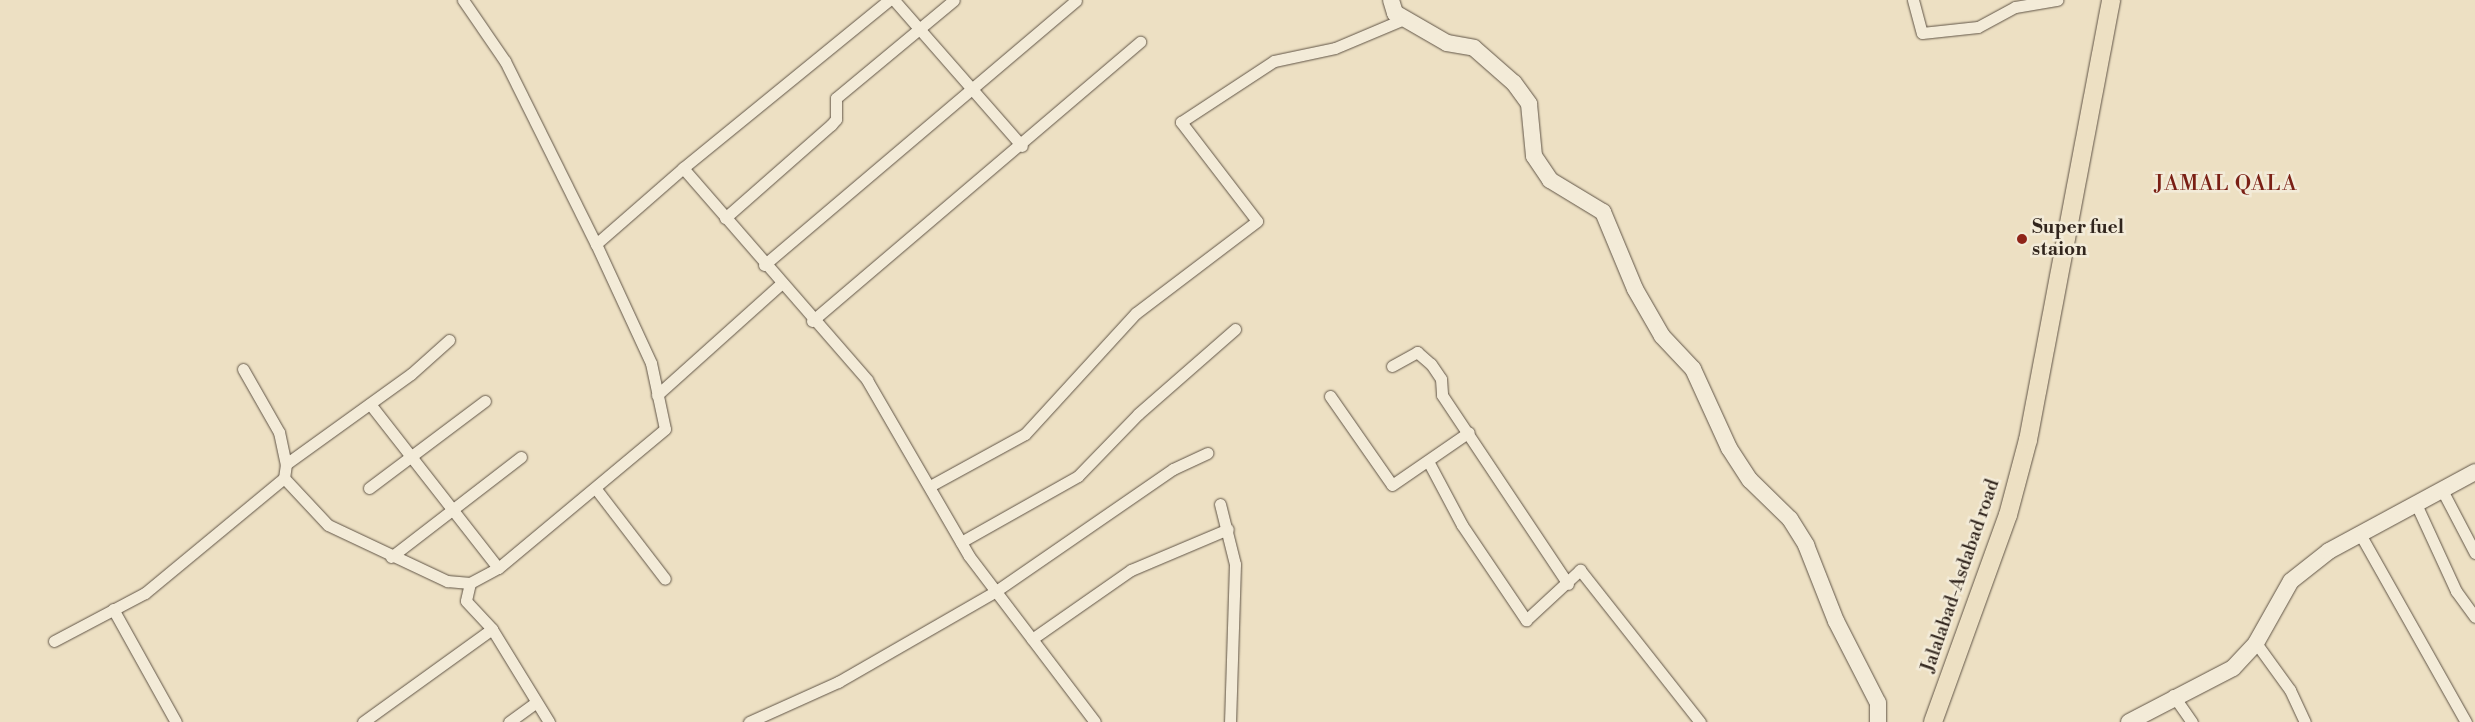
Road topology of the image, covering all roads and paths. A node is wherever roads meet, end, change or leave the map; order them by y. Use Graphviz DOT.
graph roads {
  1 [pos="463,0"];
  2 [pos="889,0"];
  3 [pos="894,0"];
  4 [pos="954,0"];
  5 [pos="1076,0"];
  6 [pos="1391,0"];
  7 [pos="1914,0"];
  8 [pos="2057,0"];
  9 [pos="2111,0"];
  10 [pos="1404,19"];
  11 [pos="919,28"];
  12 [pos="1140,42"];
  13 [pos="969,87"];
  14 [pos="1022,146"];
  15 [pos="683,168"];
  16 [pos="725,218"];
  17 [pos="596,244"];
  18 [pos="764,265"];
  19 [pos="782,283"];
  20 [pos="812,321"];
  21 [pos="1235,329"];
  22 [pos="449,340"];
  23 [pos="1392,366"];
  24 [pos="243,369"];
  25 [pos="657,395"];
  26 [pos="1330,396"];
  27 [pos="485,401"];
  28 [pos="370,404"];
  29 [pos="1469,432"];
  30 [pos="1207,453"];
  31 [pos="521,456"];
  32 [pos="412,457"];
  33 [pos="1428,461"];
  34 [pos="286,464"];
  35 [pos="2475,472"];
  36 [pos="284,478"];
  37 [pos="930,486"];
  38 [pos="369,488"];
  39 [pos="596,489"];
  40 [pos="2442,490"];
  41 [pos="1220,504"];
  42 [pos="2416,504"];
  43 [pos="453,510"];
  44 [pos="1228,529"];
  45 [pos="2360,534"];
  46 [pos="961,542"];
  47 [pos="2475,554"];
  48 [pos="391,557"];
  49 [pos="498,568"];
  50 [pos="665,579"];
  51 [pos="470,583"];
  52 [pos="1568,584"];
  53 [pos="996,591"];
  54 [pos="113,609"];
  55 [pos="2475,617"];
  56 [pos="492,629"];
  57 [pos="1032,639"];
  58 [pos="54,641"];
  59 [pos="2256,643"];
  60 [pos="2173,695"];
  61 [pos="534,704"];
  62 [pos="176,722"];
  63 [pos="364,722"];
  64 [pos="508,722"];
  65 [pos="548,722"];
  66 [pos="749,722"];
  67 [pos="1095,722"];
  68 [pos="1230,722"];
  69 [pos="1700,722"];
  70 [pos="1878,722"];
  71 [pos="1933,722"];
  72 [pos="2129,722"];
  73 [pos="2192,722"];
  74 [pos="2305,722"];
  75 [pos="2466,722"];
  1 -- 17 [label="street"];
  2 -- 15 [label="street"];
  3 -- 11 [label="street"];
  4 -- 11 [label="street"];
  5 -- 13 [label="street"];
  6 -- 10 [label="street"];
  7 -- 8 [label="street"];
  9 -- 71 [label="main road, Jalalabad-Asdabad road"];
  10 -- 37 [label="street"];
  10 -- 70 [label="street"];
  11 -- 13 [label="street"];
  11 -- 16 [label="street"];
  12 -- 14 [label="street"];
  13 -- 14 [label="street"];
  13 -- 18 [label="street"];
  14 -- 20 [label="street"];
  15 -- 16 [label="street"];
  15 -- 17 [label="street"];
  16 -- 18 [label="street"];
  17 -- 25 [label="street"];
  18 -- 19 [label="street"];
  19 -- 20 [label="street"];
  19 -- 25 [label="street"];
  20 -- 37 [label="street"];
  21 -- 46 [label="street"];
  22 -- 28 [label="street"];
  23 -- 29 [label="street"];
  24 -- 34 [label="street"];
  25 -- 39 [label="street"];
  26 -- 33 [label="street"];
  27 -- 32 [label="street"];
  28 -- 32 [label="street"];
  28 -- 34 [label="street"];
  29 -- 33 [label="street"];
  29 -- 52 [label="street"];
  30 -- 53 [label="street"];
  31 -- 43 [label="street"];
  32 -- 38 [label="street"];
  32 -- 43 [label="street"];
  33 -- 52 [label="street"];
  34 -- 36 [label="street"];
  35 -- 40 [label="street"];
  36 -- 48 [label="street"];
  36 -- 54 [label="street"];
  37 -- 46 [label="street"];
  39 -- 49 [label="street"];
  39 -- 50 [label="street"];
  40 -- 42 [label="street"];
  40 -- 47 [label="street"];
  41 -- 44 [label="street"];
  42 -- 45 [label="street"];
  42 -- 55 [label="street"];
  43 -- 48 [label="street"];
  43 -- 49 [label="street"];
  44 -- 57 [label="street"];
  44 -- 68 [label="street"];
  45 -- 59 [label="street"];
  45 -- 75 [label="street"];
  46 -- 53 [label="street"];
  48 -- 51 [label="street"];
  49 -- 51 [label="street"];
  51 -- 56 [label="street"];
  52 -- 69 [label="street"];
  53 -- 57 [label="street"];
  53 -- 66 [label="street"];
  54 -- 58 [label="street"];
  54 -- 62 [label="street"];
  56 -- 61 [label="street"];
  56 -- 63 [label="street"];
  57 -- 67 [label="street"];
  59 -- 60 [label="street"];
  59 -- 74 [label="street"];
  60 -- 72 [label="street"];
  60 -- 73 [label="street"];
  61 -- 64 [label="street"];
  61 -- 65 [label="street"];
}
